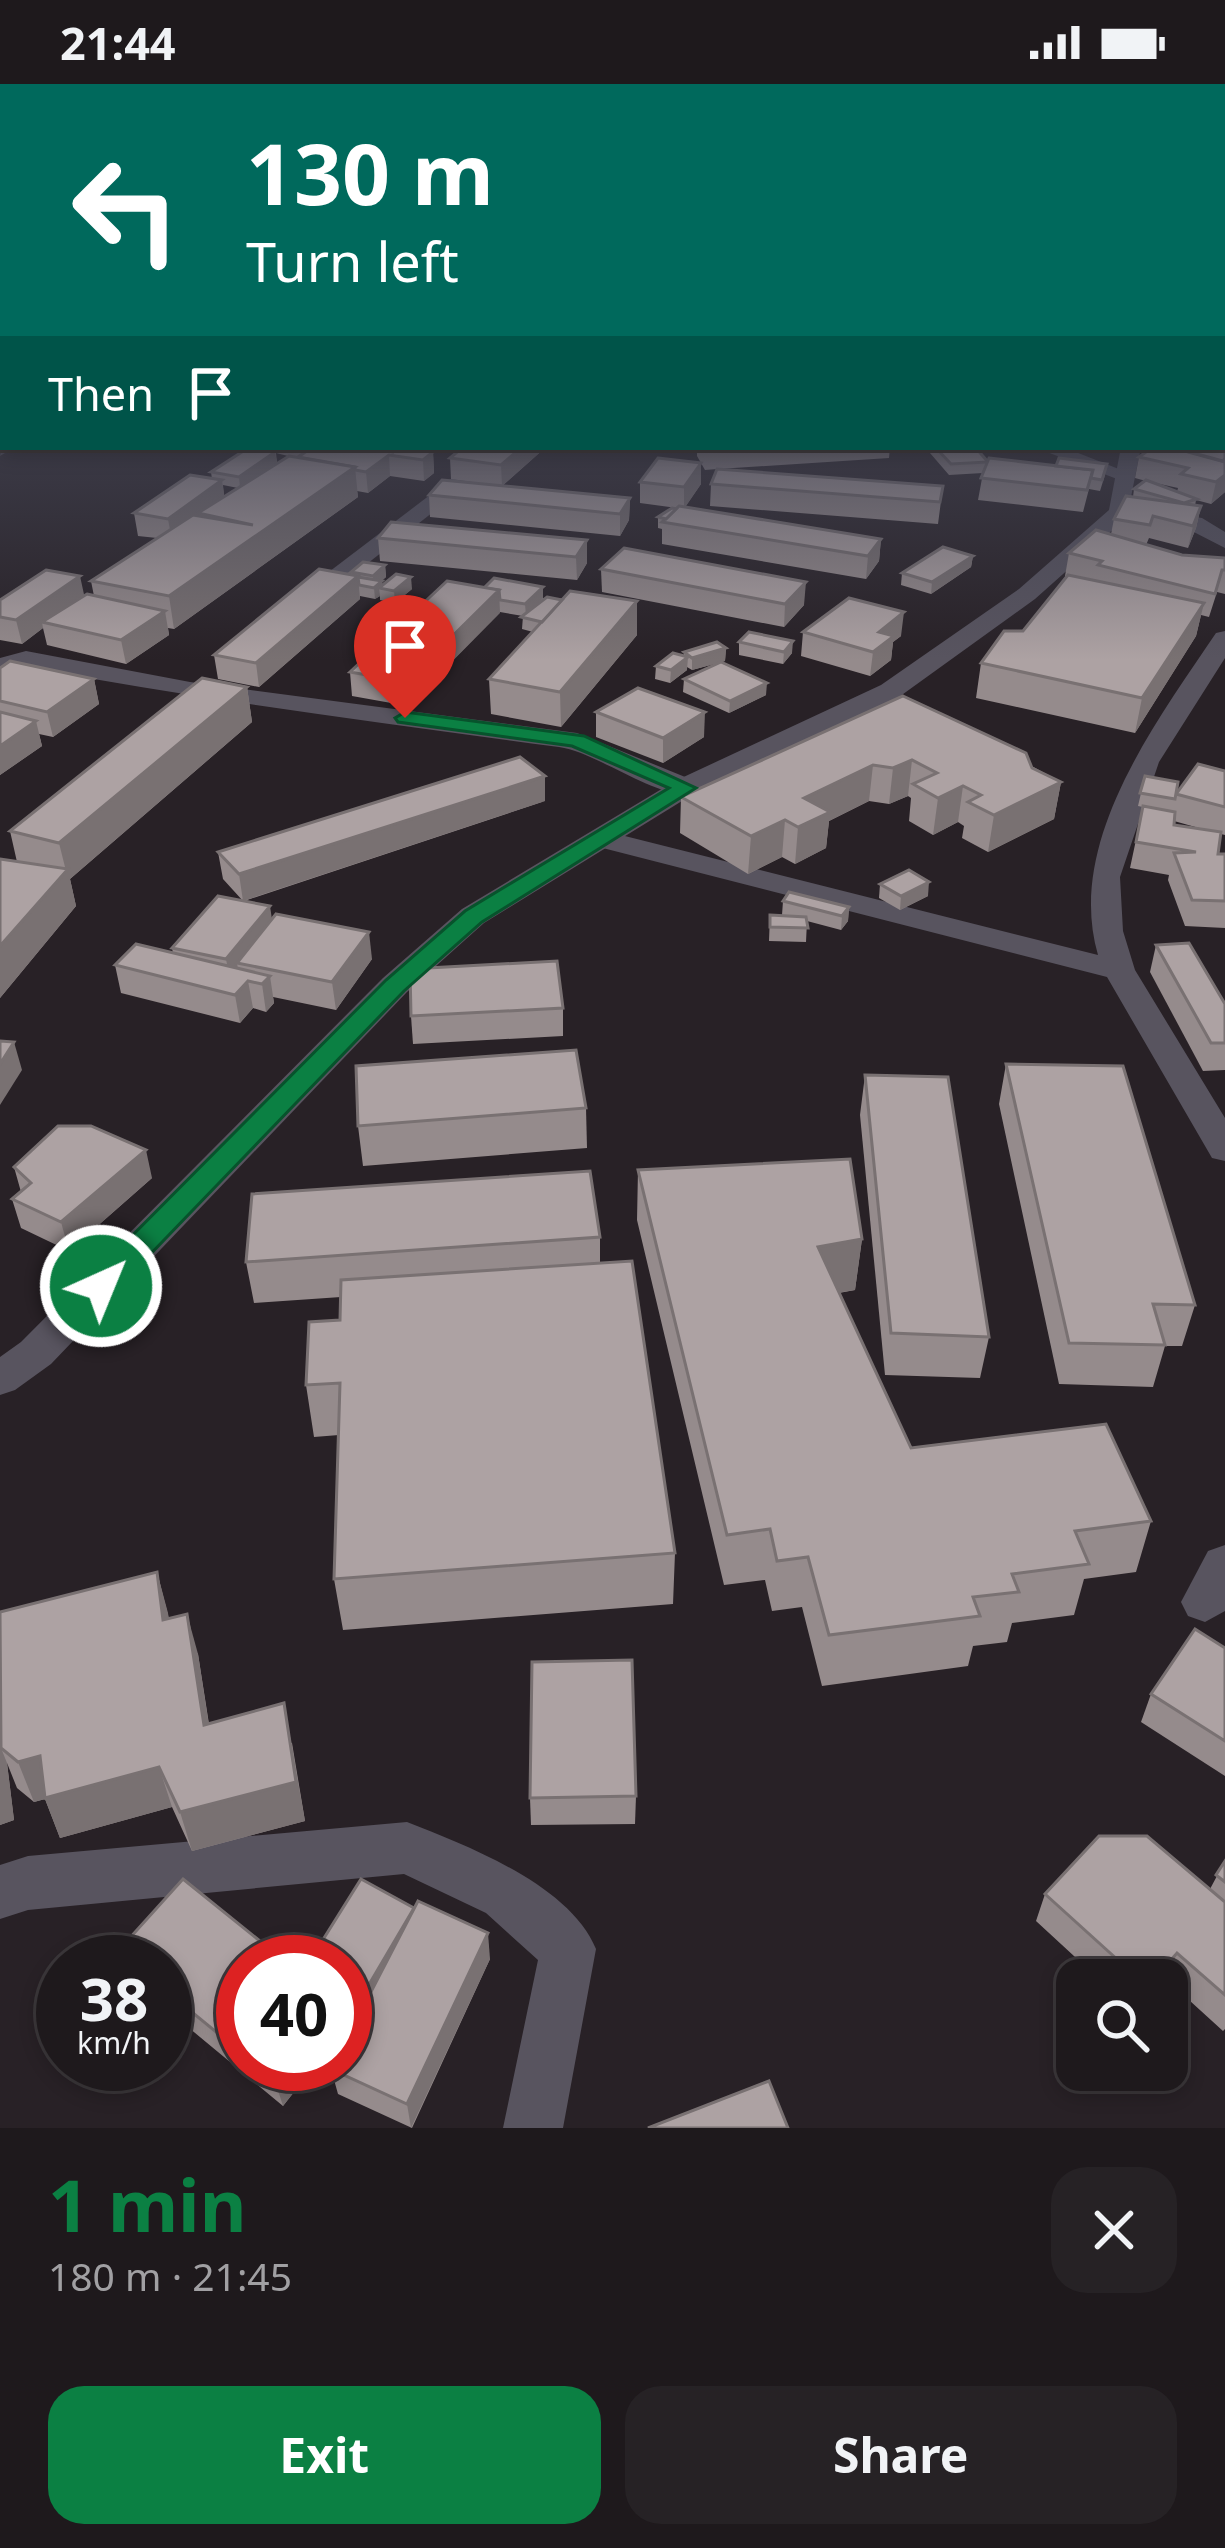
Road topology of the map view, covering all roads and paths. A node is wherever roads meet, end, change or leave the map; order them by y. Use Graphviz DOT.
graph roads {
  1 [pos="477,469"];
  2 [pos="1108,469"];
  3 [pos="1125,469"];
  4 [pos="1124,475"];
  5 [pos="1120,512"];
  6 [pos="1221,534"];
  7 [pos="1225,560"];
  8 [pos="283,619"];
  9 [pos="1225,638"];
  10 [pos="227,662"];
  11 [pos="0,666"];
  12 [pos="190,690"];
  13 [pos="686,788"];
  14 [pos="601,839"];
  15 [pos="1119,970"];
  16 [pos="1225,1149"];
  17 [pos="0,1379"];
  18 [pos="0,1892"];
  19 [pos="533,2128"];
  1 -- 8 [label="street"];
  2 -- 4 [label="street"];
  3 -- 4 [label="street"];
  4 -- 5 [label="street"];
  5 -- 6 [label="street"];
  5 -- 13 [label="street"];
  6 -- 7 [label="street"];
  9 -- 15 [label="street"];
  10 -- 12 [label="street"];
  11 -- 12 [label="street"];
  12 -- 13 [label="street"];
  13 -- 14 [label="street"];
  14 -- 15 [label="street"];
  14 -- 17 [label="street"];
  15 -- 16 [label="street"];
  18 -- 19 [label="street"];
}
